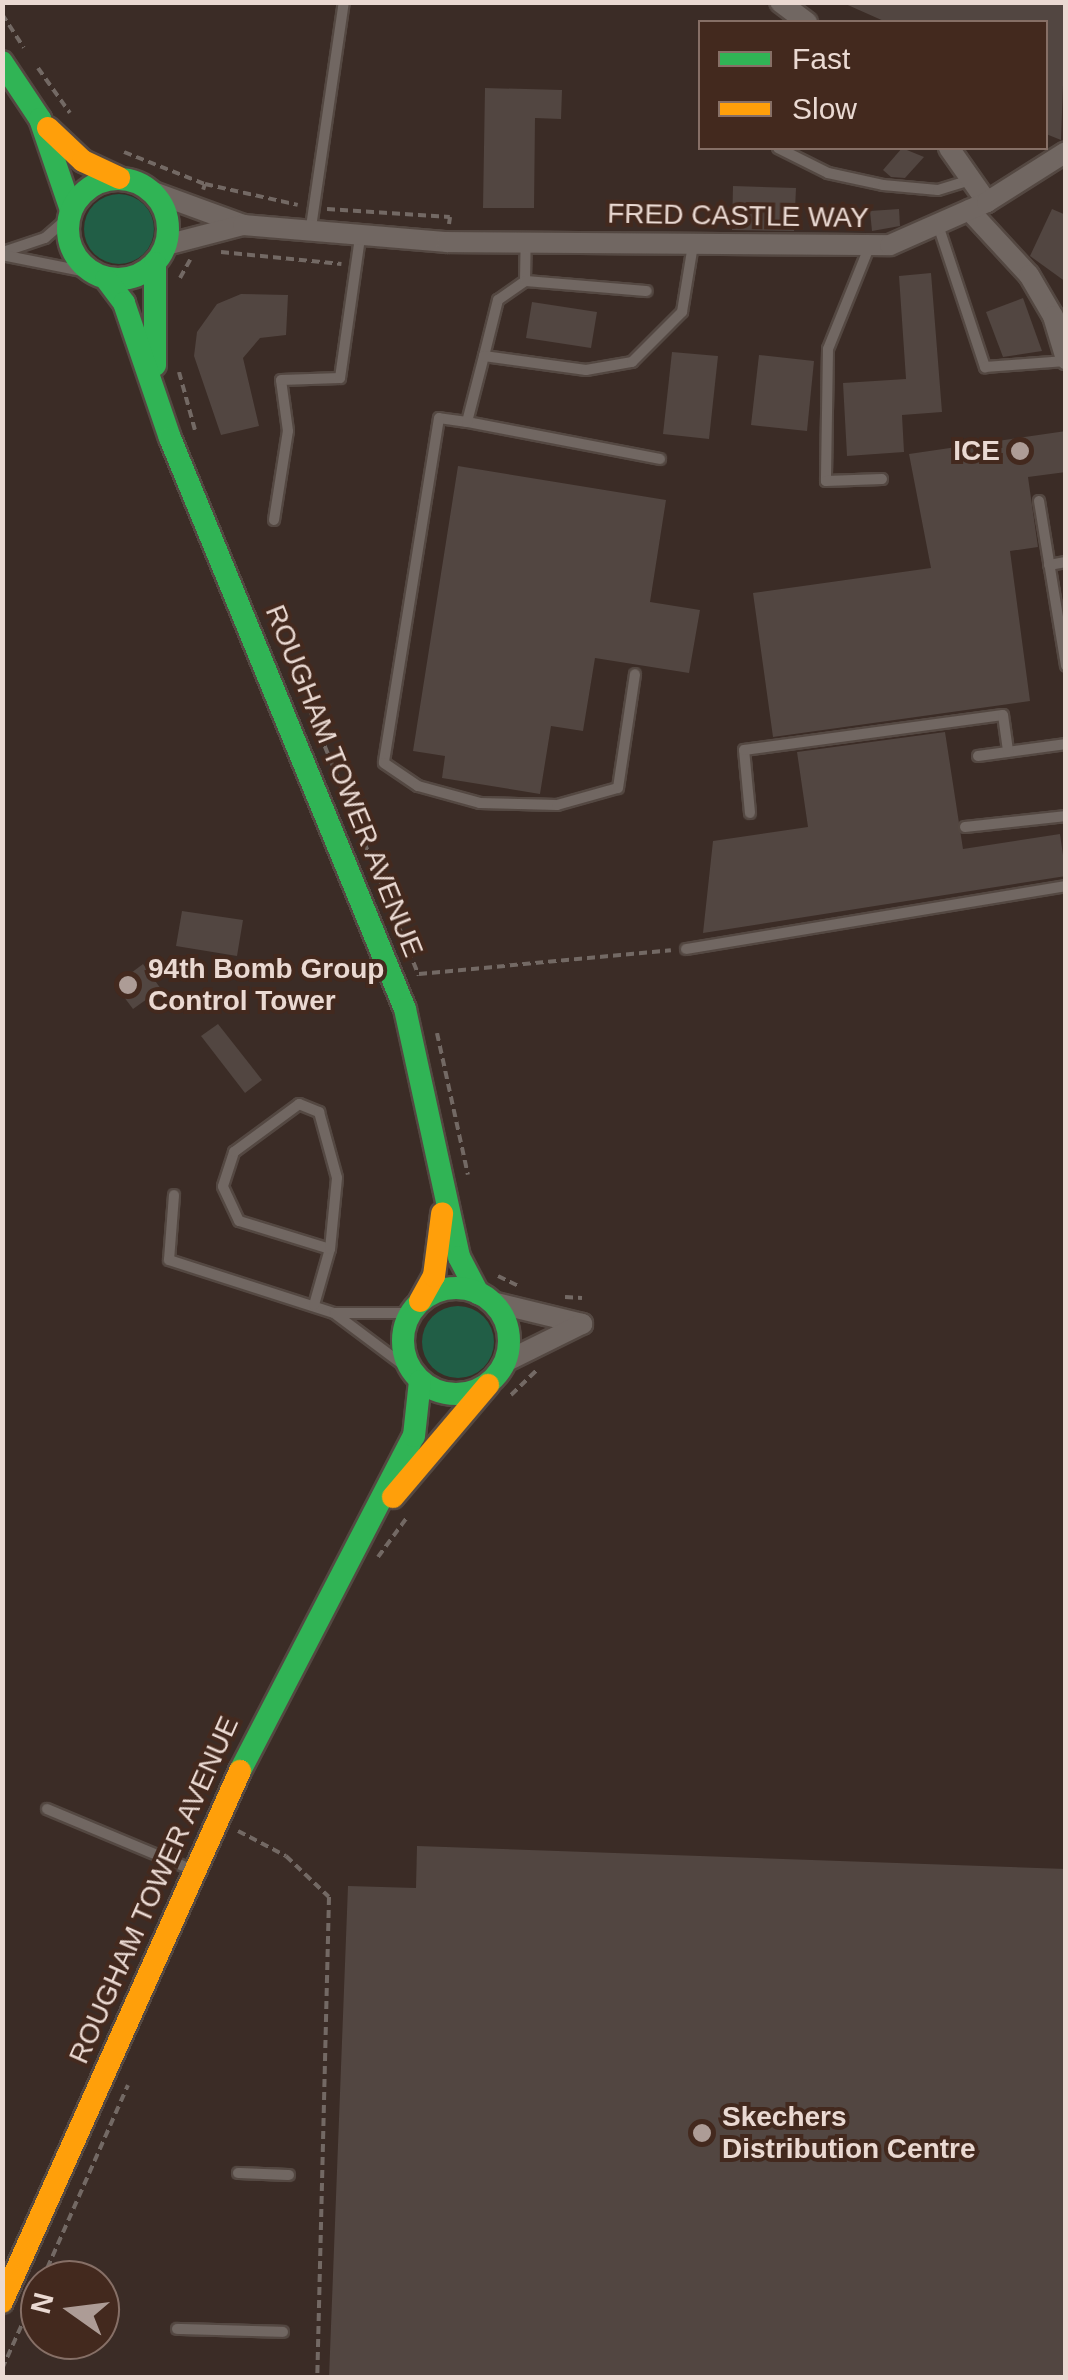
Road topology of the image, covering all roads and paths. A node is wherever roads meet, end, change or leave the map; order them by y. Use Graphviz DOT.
graph roads {
  1 [pos="344,2"];
  2 [pos="780,2"];
  3 [pos="2,14"];
  4 [pos="803,20"];
  5 [pos="2,62"];
  6 [pos="40,119"];
  7 [pos="76,122"];
  8 [pos="782,150"];
  9 [pos="950,150"];
  10 [pos="116,151"];
  11 [pos="1066,152"];
  12 [pos="120,178"];
  13 [pos="971,180"];
  14 [pos="206,184"];
  15 [pos="153,192"];
  16 [pos="196,204"];
  17 [pos="978,206"];
  18 [pos="314,207"];
  19 [pos="69,214"];
  20 [pos="243,225"];
  21 [pos="938,225"];
  22 [pos="195,232"];
  23 [pos="310,234"];
  24 [pos="360,238"];
  25 [pos="526,240"];
  26 [pos="447,242"];
  27 [pos="694,245"];
  28 [pos="870,246"];
  29 [pos="2,254"];
  30 [pos="160,254"];
  31 [pos="201,254"];
  32 [pos="359,265"];
  33 [pos="99,276"];
  34 [pos="524,281"];
  35 [pos="647,292"];
  36 [pos="177,296"];
  37 [pos="484,356"];
  38 [pos="1066,360"];
  39 [pos="178,367"];
  40 [pos="157,396"];
  41 [pos="467,422"];
  42 [pos="198,440"];
  43 [pos="660,459"];
  44 [pos="882,479"];
  45 [pos="1039,502"];
  46 [pos="274,520"];
  47 [pos="1066,562"];
  48 [pos="1048,565"];
  49 [pos="1066,666"];
  50 [pos="635,674"];
  51 [pos="301,689"];
  52 [pos="1066,744"];
  53 [pos="1008,752"];
  54 [pos="978,756"];
  55 [pos="750,813"];
  56 [pos="1066,816"];
  57 [pos="964,826"];
  58 [pos="1066,886"];
  59 [pos="686,949"];
  60 [pos="419,974"];
  61 [pos="424,990"];
  62 [pos="434,1021"];
  63 [pos="468,1179"];
  64 [pos="174,1195"];
  65 [pos="446,1198"];
  66 [pos="330,1250"];
  67 [pos="491,1270"];
  68 [pos="531,1290"];
  69 [pos="552,1295"];
  70 [pos="485,1298"];
  71 [pos="582,1298"];
  72 [pos="314,1304"];
  73 [pos="415,1307"];
  74 [pos="334,1313"];
  75 [pos="505,1362"];
  76 [pos="542,1366"];
  77 [pos="415,1375"];
  78 [pos="490,1382"];
  79 [pos="509,1398"];
  80 [pos="415,1507"];
  81 [pos="377,1511"];
  82 [pos="375,1562"];
  83 [pos="47,1809"];
  84 [pos="246,1816"];
  85 [pos="238,1832"];
  86 [pos="230,1850"];
  87 [pos="195,1871"];
  88 [pos="135,2069"];
  89 [pos="238,2173"];
  90 [pos="288,2175"];
  91 [pos="51,2260"];
  92 [pos="2,2302"];
  93 [pos="177,2328"];
  94 [pos="20,2329"];
  95 [pos="283,2332"];
  96 [pos="2,2370"];
  97 [pos="317,2378"];
  1 -- 18 [label="lane"];
  2 -- 4 [label="street"];
  3 -- 7 [label="path"];
  5 -- 6 [label="street"];
  6 -- 12 [label="street"];
  6 -- 19 [label="street"];
  8 -- 13 [label="lane"];
  9 -- 13 [label="street"];
  10 -- 14 [label="path"];
  11 -- 17 [label="street, FRED CASTLE WAY"];
  12 -- 15 [label="street"];
  12 -- 19 [label="street"];
  13 -- 17 [label="street"];
  14 -- 16 [label="path"];
  14 -- 18 [label="path"];
  15 -- 16 [label="street"];
  15 -- 30 [label="street"];
  16 -- 20 [label="street"];
  17 -- 21 [label="street, FRED CASTLE WAY"];
  17 -- 38 [label="street"];
  18 -- 23 [label="lane"];
  18 -- 26 [label="path"];
  19 -- 29 [label="lane"];
  19 -- 33 [label="street"];
  20 -- 22 [label="street"];
  20 -- 23 [label="street, FRED CASTLE WAY"];
  21 -- 28 [label="street, FRED CASTLE WAY"];
  21 -- 38 [label="lane"];
  22 -- 30 [label="street"];
  22 -- 31 [label="path"];
  23 -- 24 [label="street, FRED CASTLE WAY"];
  24 -- 26 [label="street, FRED CASTLE WAY"];
  24 -- 32 [label="lane"];
  25 -- 26 [label="street, FRED CASTLE WAY"];
  25 -- 27 [label="street, FRED CASTLE WAY"];
  25 -- 34 [label="lane"];
  27 -- 28 [label="street, FRED CASTLE WAY"];
  27 -- 37 [label="lane"];
  28 -- 44 [label="lane"];
  29 -- 33 [label="lane"];
  30 -- 33 [label="street"];
  30 -- 40 [label="street, ROUGHAM TOWER AVENUE"];
  31 -- 32 [label="path"];
  31 -- 36 [label="path"];
  32 -- 46 [label="lane"];
  33 -- 40 [label="street, ROUGHAM TOWER AVENUE"];
  34 -- 35 [label="lane"];
  34 -- 37 [label="lane"];
  37 -- 41 [label="lane"];
  39 -- 42 [label="path"];
  40 -- 65 [label="street, ROUGHAM TOWER AVENUE"];
  41 -- 43 [label="lane"];
  41 -- 50 [label="lane"];
  45 -- 48 [label="lane"];
  47 -- 48 [label="lane"];
  48 -- 49 [label="lane"];
  51 -- 60 [label="path"];
  52 -- 53 [label="lane"];
  53 -- 54 [label="lane"];
  53 -- 55 [label="lane"];
  56 -- 57 [label="lane"];
  58 -- 59 [label="lane"];
  59 -- 60 [label="path"];
  60 -- 61 [label="path"];
  62 -- 63 [label="path"];
  64 -- 72 [label="lane"];
  65 -- 70 [label="street, ROUGHAM TOWER AVENUE"];
  65 -- 73 [label="street, ROUGHAM TOWER AVENUE"];
  66 -- 66 [label="lane"];
  66 -- 72 [label="lane"];
  67 -- 68 [label="path"];
  69 -- 71 [label="path"];
  70 -- 73 [label="street"];
  70 -- 75 [label="street"];
  70 -- 75 [label="street"];
  72 -- 74 [label="lane"];
  73 -- 74 [label="lane"];
  73 -- 77 [label="street"];
  74 -- 77 [label="lane"];
  75 -- 78 [label="street"];
  76 -- 79 [label="path"];
  77 -- 78 [label="street"];
  77 -- 81 [label="street, ROUGHAM TOWER AVENUE"];
  78 -- 81 [label="street, ROUGHAM TOWER AVENUE"];
  80 -- 82 [label="path"];
  81 -- 87 [label="street, ROUGHAM TOWER AVENUE"];
  83 -- 87 [label="lane"];
  84 -- 85 [label="path"];
  85 -- 86 [label="path"];
  85 -- 97 [label="path"];
  87 -- 92 [label="street, ROUGHAM TOWER AVENUE"];
  88 -- 91 [label="path"];
  89 -- 90 [label="lane"];
  93 -- 95 [label="lane"];
  94 -- 96 [label="path"];
}
